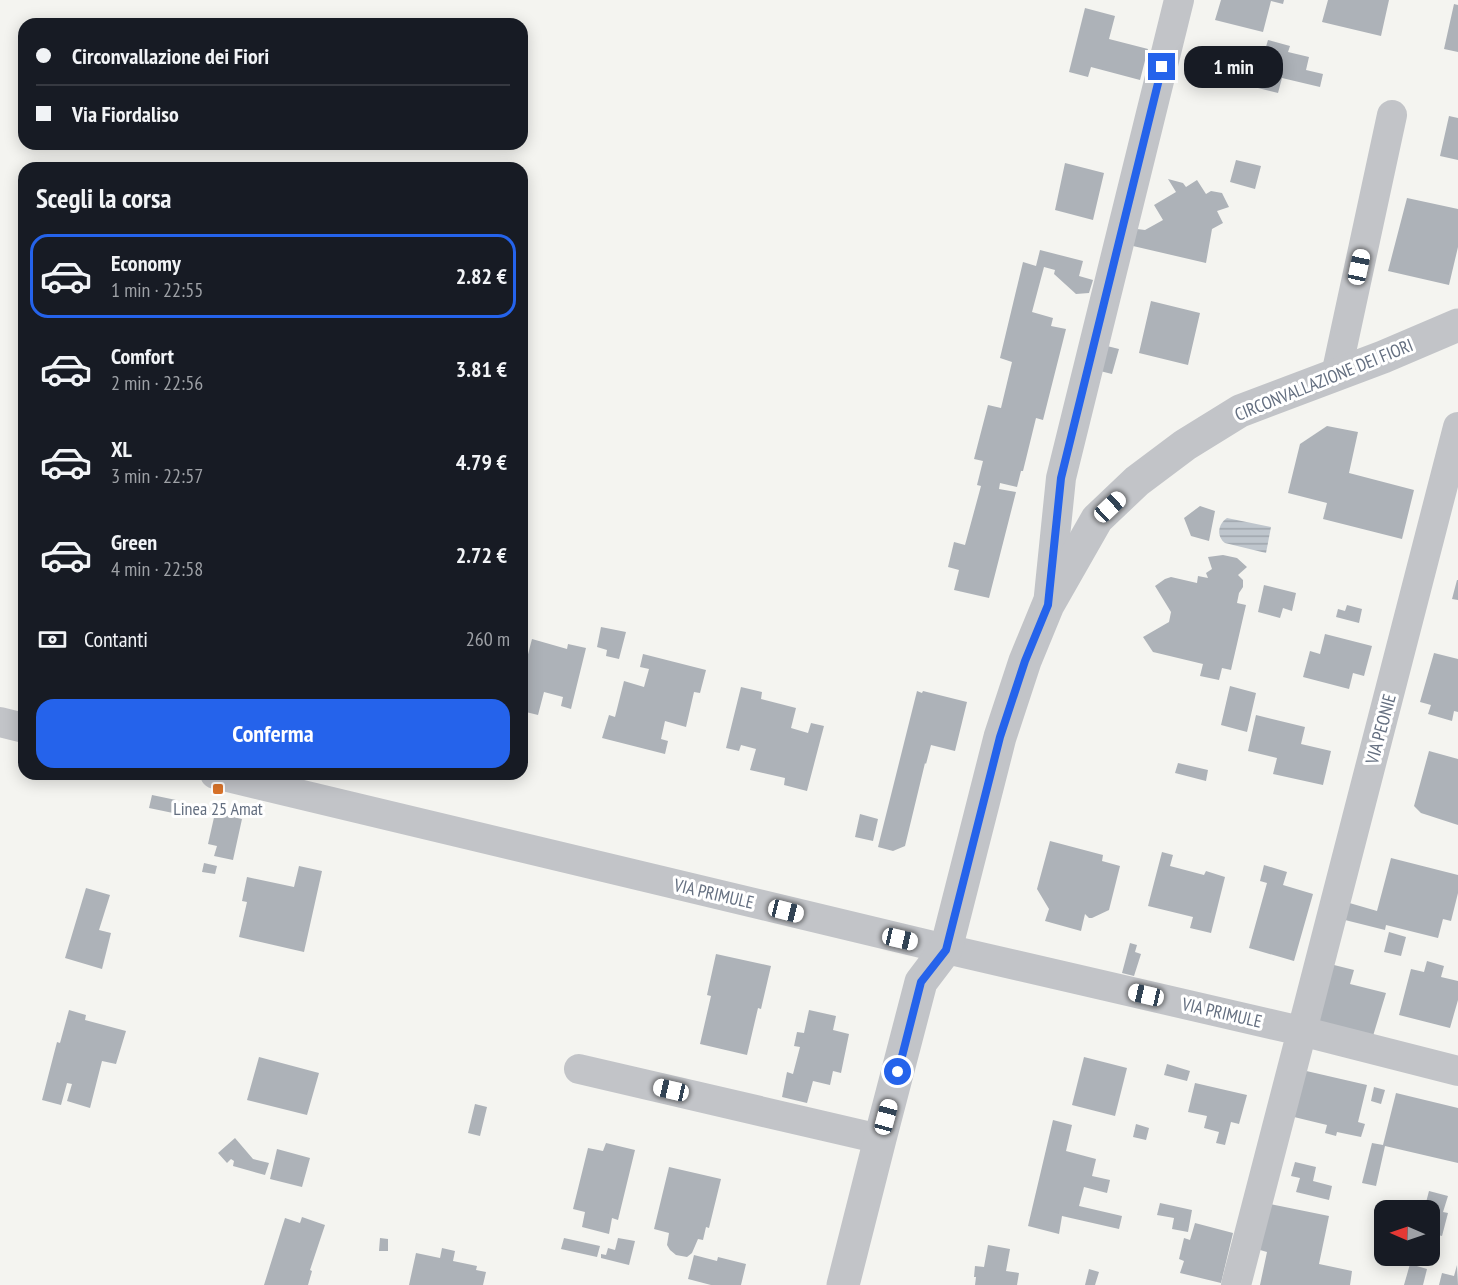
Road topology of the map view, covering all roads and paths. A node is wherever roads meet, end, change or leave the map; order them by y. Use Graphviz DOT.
graph roads {
  1 [pos="1179,0"];
  2 [pos="1392,115"];
  3 [pos="1458,325"];
  4 [pos="1336,375"];
  5 [pos="1458,427"];
  6 [pos="1048,605"];
  7 [pos="0,722"];
  8 [pos="18,726"];
  9 [pos="240,780"];
  10 [pos="946,950"];
  11 [pos="1301,1031"];
  12 [pos="579,1069"];
  13 [pos="1458,1071"];
  14 [pos="880,1139"];
  15 [pos="843,1285"];
  16 [pos="1236,1285"];
  1 -- 6 [label="street"];
  2 -- 4 [label="street"];
  3 -- 4 [label="street, CIRCONVALLAZIONE DEI FIORI"];
  4 -- 6 [label="street, CIRCONVALLAZIONE DEI FIORI"];
  5 -- 11 [label="street, VIA PEONIE"];
  6 -- 10 [label="street, CIRCONVALLAZIONE DEI FIORI"];
  7 -- 8 [label="street"];
  9 -- 10 [label="street, VIA PRIMULE"];
  10 -- 11 [label="street, VIA PRIMULE"];
  10 -- 14 [label="street, CIRCONVALLAZIONE DEI FIORI"];
  11 -- 13 [label="street, VIA PRIMULE"];
  11 -- 16 [label="street, VIA PEONIE"];
  12 -- 14 [label="street"];
  14 -- 15 [label="street, CIRCONVALLAZIONE DEI FIORI"];
}
